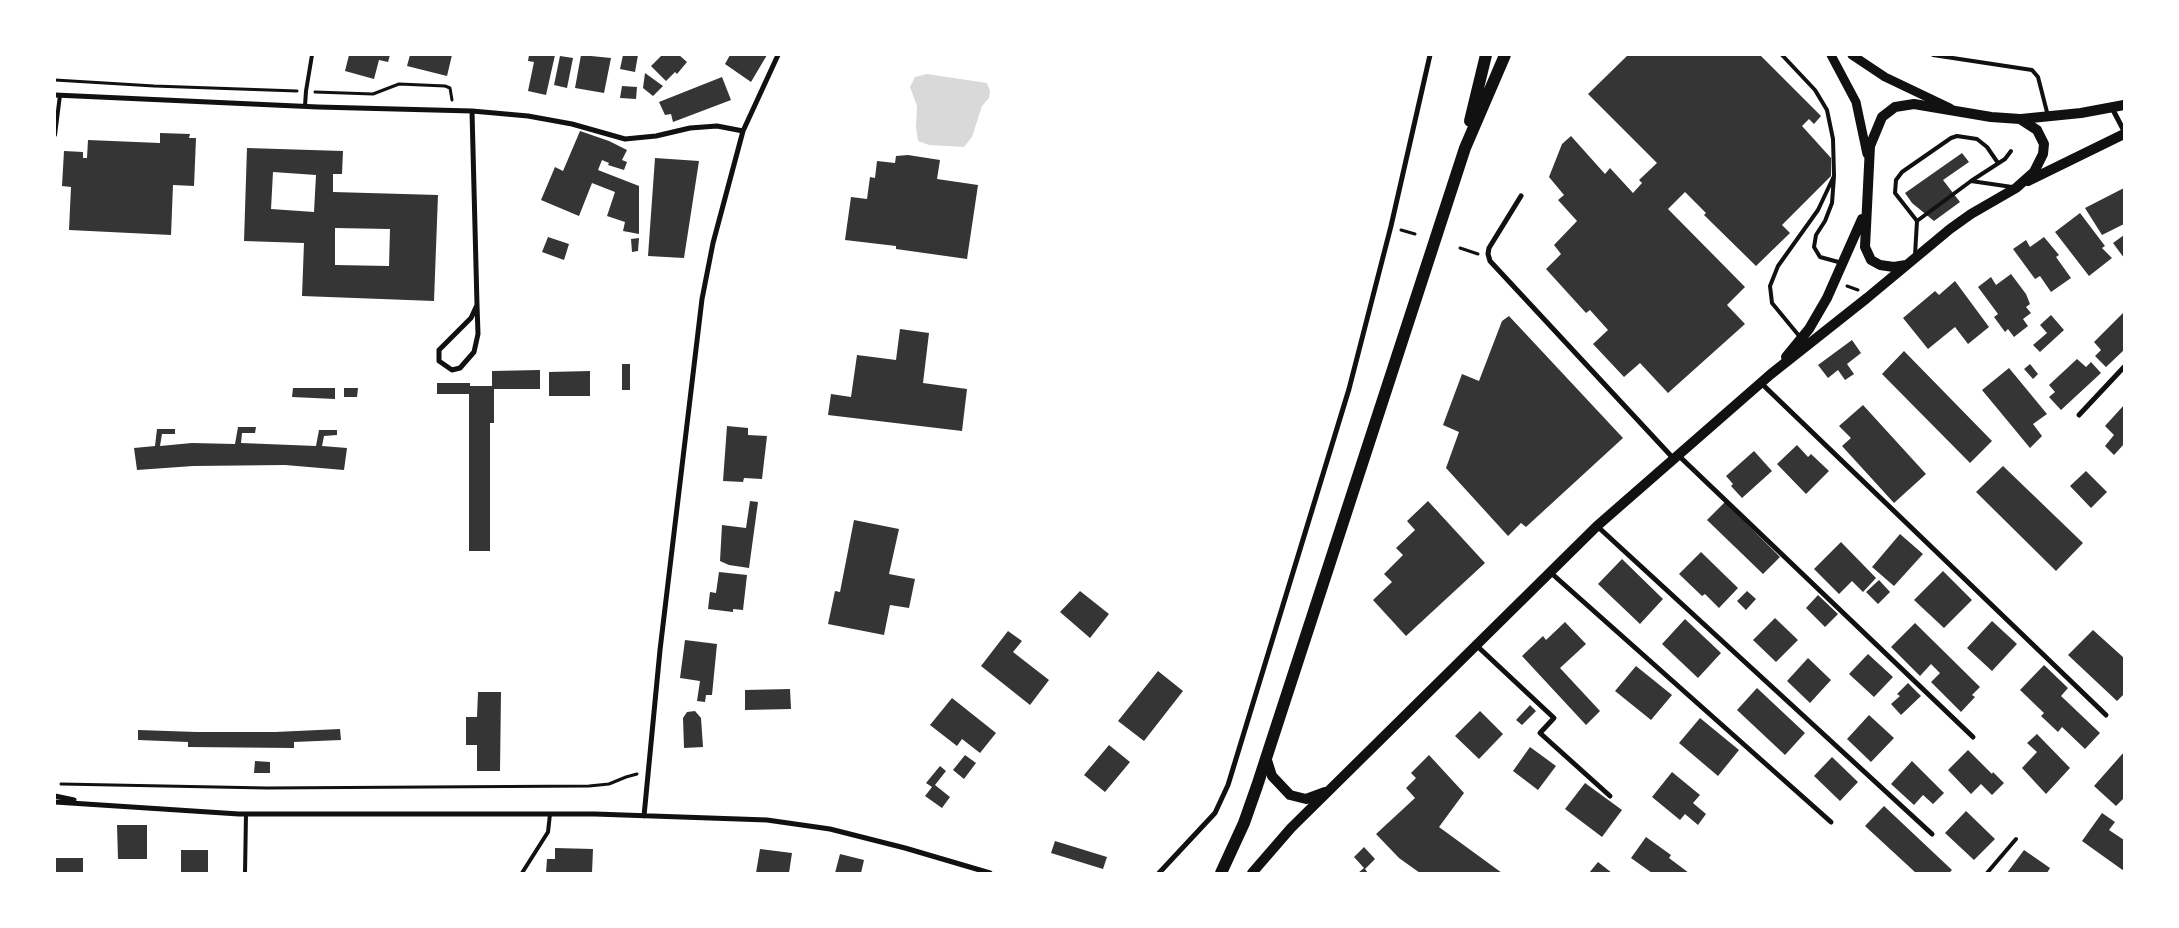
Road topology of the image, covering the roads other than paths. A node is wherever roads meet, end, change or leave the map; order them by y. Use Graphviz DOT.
graph roads {
  1 [pos="312,55"];
  2 [pos="778,55"];
  3 [pos="1430,55"];
  4 [pos="1486,55"];
  5 [pos="1505,55"];
  6 [pos="1782,55"];
  7 [pos="1831,55"];
  8 [pos="1852,55"];
  9 [pos="1933,55"];
  10 [pos="58,95"];
  11 [pos="2124,105"];
  12 [pos="305,106"];
  13 [pos="2112,108"];
  14 [pos="472,111"];
  15 [pos="1957,111"];
  16 [pos="2048,116"];
  17 [pos="2020,119"];
  18 [pos="743,131"];
  19 [pos="2124,132"];
  20 [pos="55,135"];
  21 [pos="1465,148"];
  22 [pos="2011,151"];
  23 [pos="1868,162"];
  24 [pos="1998,163"];
  25 [pos="1834,176"];
  26 [pos="1971,181"];
  27 [pos="2016,188"];
  28 [pos="1521,196"];
  29 [pos="1865,213"];
  30 [pos="1917,221"];
  31 [pos="1915,258"];
  32 [pos="1844,263"];
  33 [pos="1906,265"];
  34 [pos="477,305"];
  35 [pos="1801,338"];
  36 [pos="2124,367"];
  37 [pos="1771,374"];
  38 [pos="1762,383"];
  39 [pos="2079,415"];
  40 [pos="1676,456"];
  41 [pos="1597,526"];
  42 [pos="1550,572"];
  43 [pos="1475,645"];
  44 [pos="2106,715"];
  45 [pos="1972,737"];
  46 [pos="1266,756"];
  47 [pos="1330,790"];
  48 [pos="55,796"];
  49 [pos="1610,796"];
  50 [pos="55,802"];
  51 [pos="89,803"];
  52 [pos="246,814"];
  53 [pos="550,814"];
  54 [pos="644,816"];
  55 [pos="1832,822"];
  56 [pos="1932,834"];
  57 [pos="2016,839"];
  58 [pos="245,873"];
  59 [pos="522,873"];
  60 [pos="990,873"];
  61 [pos="1159,873"];
  62 [pos="1221,873"];
  63 [pos="1252,873"];
  64 [pos="1987,873"];
  1 -- 12 [label="lane"];
  2 -- 18 [label="street"];
  3 -- 61 [label="street"];
  4 -- 21 [label="main road"];
  5 -- 21 [label="main road"];
  6 -- 25 [label="lane"];
  7 -- 23 [label="street"];
  8 -- 15 [label="street"];
  9 -- 16 [label="lane"];
  10 -- 12 [label="street"];
  10 -- 20 [label="lane"];
  11 -- 13 [label="main road"];
  12 -- 14 [label="street"];
  13 -- 16 [label="main road"];
  13 -- 19 [label="street"];
  14 -- 18 [label="street"];
  14 -- 34 [label="street"];
  15 -- 17 [label="main road"];
  15 -- 23 [label="main road"];
  16 -- 17 [label="main road"];
  17 -- 27 [label="main road"];
  18 -- 54 [label="street"];
  19 -- 27 [label="main road"];
  21 -- 46 [label="main road"];
  22 -- 24 [label="lane"];
  23 -- 29 [label="main road"];
  24 -- 26 [label="lane"];
  24 -- 30 [label="lane"];
  25 -- 32 [label="lane"];
  25 -- 35 [label="lane"];
  26 -- 27 [label="lane"];
  26 -- 30 [label="lane"];
  27 -- 31 [label="main road"];
  28 -- 40 [label="street"];
  29 -- 32 [label="main road"];
  29 -- 33 [label="main road"];
  30 -- 31 [label="lane"];
  31 -- 33 [label="main road"];
  32 -- 35 [label="main road"];
  33 -- 37 [label="main road"];
  34 -- 34 [label="street"];
  35 -- 37 [label="main road"];
  36 -- 39 [label="street"];
  37 -- 38 [label="main road"];
  38 -- 40 [label="main road"];
  38 -- 44 [label="street"];
  40 -- 41 [label="main road"];
  40 -- 45 [label="street"];
  41 -- 42 [label="main road"];
  41 -- 56 [label="street"];
  42 -- 43 [label="main road"];
  42 -- 55 [label="street"];
  43 -- 47 [label="main road"];
  43 -- 49 [label="street"];
  46 -- 47 [label="main road"];
  46 -- 62 [label="main road"];
  47 -- 63 [label="main road"];
  48 -- 51 [label="street"];
  50 -- 51 [label="street"];
  51 -- 52 [label="street"];
  52 -- 53 [label="street"];
  52 -- 58 [label="lane"];
  53 -- 54 [label="street"];
  53 -- 59 [label="lane"];
  54 -- 60 [label="street"];
  57 -- 64 [label="lane"];
}
